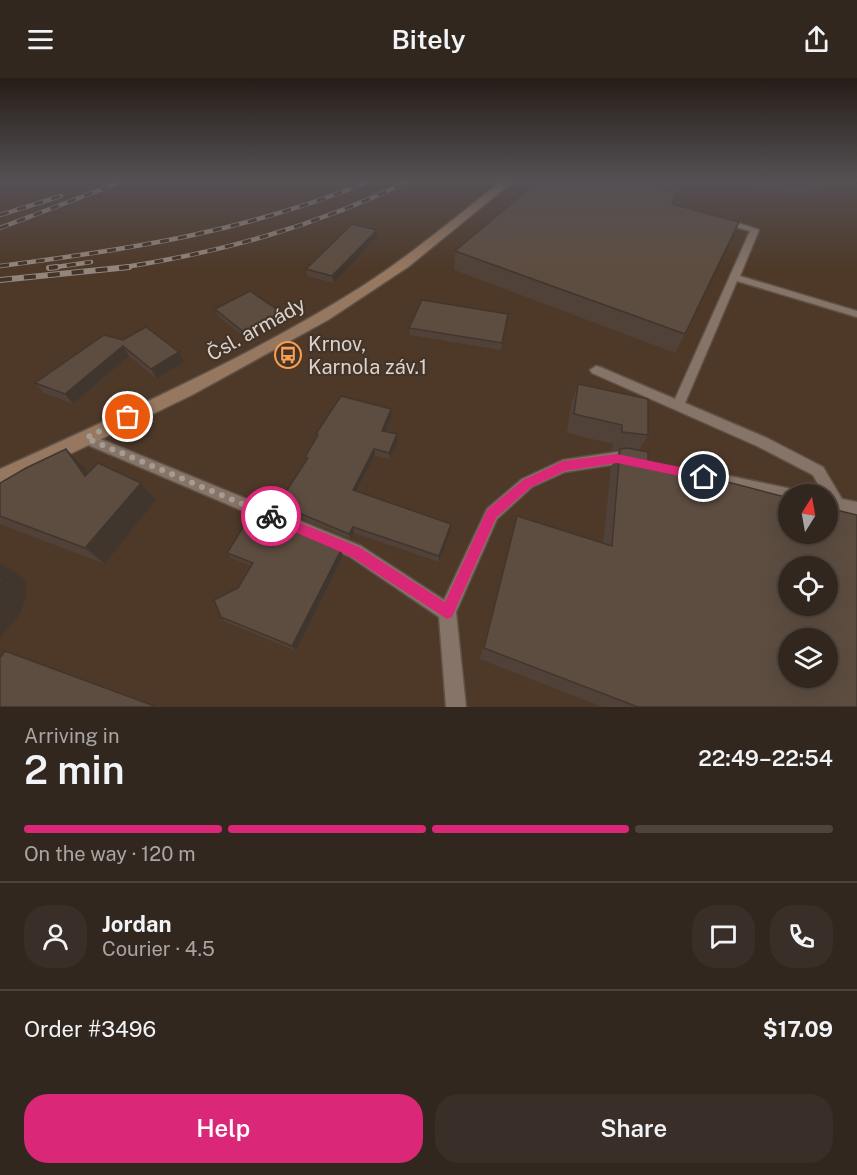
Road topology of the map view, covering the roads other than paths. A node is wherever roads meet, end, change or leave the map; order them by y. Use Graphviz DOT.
graph roads {
  1 [pos="473,209"];
  2 [pos="710,217"];
  3 [pos="734,277"];
  4 [pos="857,314"];
  5 [pos="596,370"];
  6 [pos="678,405"];
  7 [pos="86,438"];
  8 [pos="640,463"];
  9 [pos="687,473"];
  10 [pos="0,479"];
  11 [pos="824,484"];
  12 [pos="778,492"];
  13 [pos="838,505"];
  14 [pos="857,509"];
  15 [pos="447,612"];
  16 [pos="456,707"];
  1 -- 7 [label="main road, Čsl. armády"];
  2 -- 3 [label="lane"];
  3 -- 4 [label="lane"];
  3 -- 6 [label="lane"];
  5 -- 6 [label="lane"];
  6 -- 11 [label="lane"];
  7 -- 10 [label="main road, Čsl. armády"];
  7 -- 15 [label="lane"];
  8 -- 15 [label="lane"];
  9 -- 12 [label="lane"];
  13 -- 14 [label="lane"];
  15 -- 16 [label="lane"];
}
